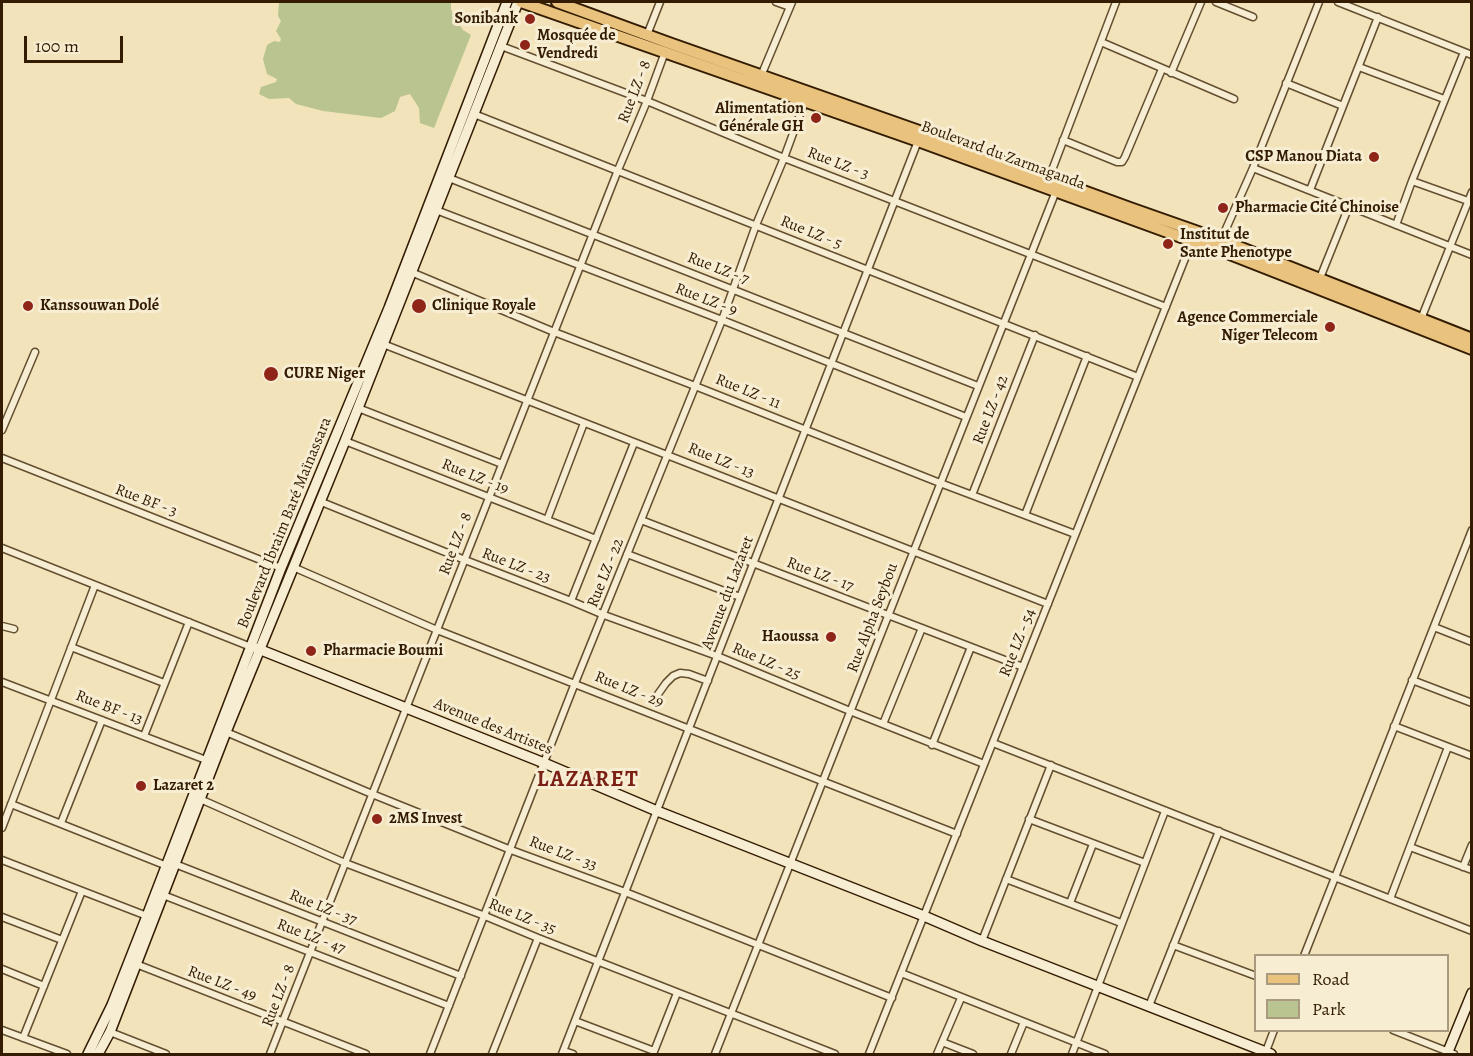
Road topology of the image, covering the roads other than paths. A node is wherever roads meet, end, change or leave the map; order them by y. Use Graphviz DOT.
graph roads {
  1 [pos="507,2"];
  2 [pos="520,2"];
  3 [pos="557,2"];
  4 [pos="660,2"];
  5 [pos="776,2"];
  6 [pos="1116,2"];
  7 [pos="1201,2"];
  8 [pos="1216,2"];
  9 [pos="1319,2"];
  10 [pos="1338,2"];
  11 [pos="791,4"];
  12 [pos="1253,17"];
  13 [pos="1378,17"];
  14 [pos="647,34"];
  15 [pos="1101,42"];
  16 [pos="501,46"];
  17 [pos="667,48"];
  18 [pos="1464,52"];
  19 [pos="1472,54"];
  20 [pos="1359,67"];
  21 [pos="1162,69"];
  22 [pos="1171,73"];
  23 [pos="761,76"];
  24 [pos="1287,83"];
  25 [pos="1234,99"];
  26 [pos="1444,99"];
  27 [pos="647,101"];
  28 [pos="805,101"];
  29 [pos="1343,106"];
  30 [pos="474,114"];
  31 [pos="1064,140"];
  32 [pos="918,141"];
  33 [pos="784,158"];
  34 [pos="1253,168"];
  35 [pos="618,170"];
  36 [pos="449,178"];
  37 [pos="1049,178"];
  38 [pos="1412,181"];
  39 [pos="1310,190"];
  40 [pos="1056,191"];
  41 [pos="1470,197"];
  42 [pos="895,201"];
  43 [pos="1349,206"];
  44 [pos="436,210"];
  45 [pos="756,225"];
  46 [pos="1396,225"];
  47 [pos="592,234"];
  48 [pos="1192,241"];
  49 [pos="1219,244"];
  50 [pos="1450,247"];
  51 [pos="1030,254"];
  52 [pos="1472,255"];
  53 [pos="580,265"];
  54 [pos="868,270"];
  55 [pos="411,272"];
  56 [pos="1320,278"];
  57 [pos="733,289"];
  58 [pos="1166,307"];
  59 [pos="1420,319"];
  60 [pos="722,320"];
  61 [pos="1003,323"];
  62 [pos="554,332"];
  63 [pos="844,332"];
  64 [pos="1035,335"];
  65 [pos="1472,339"];
  66 [pos="383,344"];
  67 [pos="1472,349"];
  68 [pos="35,352"];
  69 [pos="1087,356"];
  70 [pos="831,364"];
  71 [pos="1138,377"];
  72 [pos="695,386"];
  73 [pos="978,386"];
  74 [pos="527,401"];
  75 [pos="358,408"];
  76 [pos="966,417"];
  77 [pos="584,423"];
  78 [pos="2,430"];
  79 [pos="806,430"];
  80 [pos="345,441"];
  81 [pos="634,442"];
  82 [pos="668,454"];
  83 [pos="2,458"];
  84 [pos="502,464"];
  85 [pos="940,483"];
  86 [pos="972,495"];
  87 [pos="489,497"];
  88 [pos="779,498"];
  89 [pos="319,501"];
  90 [pos="1024,515"];
  91 [pos="547,520"];
  92 [pos="641,520"];
  93 [pos="1472,530"];
  94 [pos="1076,534"];
  95 [pos="596,539"];
  96 [pos="2,548"];
  97 [pos="913,552"];
  98 [pos="627,554"];
  99 [pos="465,560"];
  100 [pos="754,563"];
  101 [pos="293,567"];
  102 [pos="281,568"];
  103 [pos="95,585"];
  104 [pos="740,597"];
  105 [pos="572,601"];
  106 [pos="1048,604"];
  107 [pos="604,615"];
  108 [pos="888,615"];
  109 [pos="189,622"];
  110 [pos="2,626"];
  111 [pos="1434,627"];
  112 [pos="922,628"];
  113 [pos="14,629"];
  114 [pos="437,630"];
  115 [pos="1472,642"];
  116 [pos="71,647"];
  117 [pos="971,647"];
  118 [pos="255,648"];
  119 [pos="717,656"];
  120 [pos="1023,667"];
  121 [pos="1412,680"];
  122 [pos="708,681"];
  123 [pos="2,682"];
  124 [pos="165,683"];
  125 [pos="575,683"];
  126 [pos="656,697"];
  127 [pos="50,701"];
  128 [pos="1472,703"];
  129 [pos="405,708"];
  130 [pos="850,711"];
  131 [pos="102,720"];
  132 [pos="883,724"];
  133 [pos="1394,726"];
  134 [pos="689,729"];
  135 [pos="226,732"];
  136 [pos="144,736"];
  137 [pos="993,743"];
  138 [pos="932,745"];
  139 [pos="1448,747"];
  140 [pos="1472,756"];
  141 [pos="206,760"];
  142 [pos="544,763"];
  143 [pos="984,764"];
  144 [pos="1051,765"];
  145 [pos="823,781"];
  146 [pos="372,794"];
  147 [pos="200,799"];
  148 [pos="11,804"];
  149 [pos="1165,810"];
  150 [pos="657,811"];
  151 [pos="1029,819"];
  152 [pos="61,823"];
  153 [pos="2,828"];
  154 [pos="1219,831"];
  155 [pos="957,834"];
  156 [pos="1093,844"];
  157 [pos="1472,845"];
  158 [pos="1410,847"];
  159 [pos="511,850"];
  160 [pos="2,860"];
  161 [pos="345,863"];
  162 [pos="790,863"];
  163 [pos="1145,863"];
  164 [pos="171,865"];
  165 [pos="1463,867"];
  166 [pos="1472,870"];
  167 [pos="1335,877"];
  168 [pos="1006,879"];
  169 [pos="82,891"];
  170 [pos="625,892"];
  171 [pos="163,895"];
  172 [pos="1390,899"];
  173 [pos="1070,903"];
  174 [pos="2,916"];
  175 [pos="147,916"];
  176 [pos="485,916"];
  177 [pos="924,916"];
  178 [pos="322,922"];
  179 [pos="1121,923"];
  180 [pos="1472,931"];
  181 [pos="538,938"];
  182 [pos="62,940"];
  183 [pos="982,941"];
  184 [pos="758,945"];
  185 [pos="1173,945"];
  186 [pos="310,952"];
  187 [pos="1305,954"];
  188 [pos="598,962"];
  189 [pos="136,964"];
  190 [pos="2,969"];
  191 [pos="901,973"];
  192 [pos="1254,975"];
  193 [pos="461,976"];
  194 [pos="44,986"];
  195 [pos="1098,986"];
  196 [pos="677,993"];
  197 [pos="1472,993"];
  198 [pos="892,998"];
  199 [pos="961,998"];
  200 [pos="449,1006"];
  201 [pos="1149,1006"];
  202 [pos="731,1014"];
  203 [pos="575,1021"];
  204 [pos="283,1022"];
  205 [pos="1024,1022"];
  206 [pos="2,1030"];
  207 [pos="110,1032"];
  208 [pos="1273,1032"];
  209 [pos="1398,1032"];
  210 [pos="23,1038"];
  211 [pos="942,1042"];
  212 [pos="1077,1043"];
  213 [pos="563,1053"];
  214 [pos="653,1053"];
  215 [pos="67,1054"];
  216 [pos="88,1054"];
  217 [pos="98,1054"];
  218 [pos="166,1054"];
  219 [pos="270,1054"];
  220 [pos="366,1054"];
  221 [pos="430,1054"];
  222 [pos="492,1054"];
  223 [pos="573,1054"];
  224 [pos="715,1054"];
  225 [pos="835,1054"];
  226 [pos="869,1054"];
  227 [pos="937,1054"];
  228 [pos="973,1054"];
  229 [pos="1011,1054"];
  230 [pos="1072,1054"];
  231 [pos="1105,1054"];
  232 [pos="1267,1054"];
  233 [pos="1450,1054"];
  1 -- 102 [label="main road, Boulevard Ibraim Baré Maïnassara"];
  2 -- 16 [label="main road, Boulevard Ibraim Baré Maïnassara"];
  2 -- 17 [label="main road, Boulevard du Zarmaganda"];
  3 -- 14 [label="main road, Boulevard du Zarmaganda"];
  4 -- 14 [label="street"];
  5 -- 11 [label="street"];
  6 -- 15 [label="street"];
  7 -- 22 [label="street"];
  8 -- 12 [label="street"];
  9 -- 24 [label="street"];
  10 -- 13 [label="street"];
  11 -- 23 [label="street"];
  13 -- 18 [label="street"];
  13 -- 20 [label="street"];
  14 -- 17 [label="main road, Boulevard du Zarmaganda"];
  15 -- 21 [label="street"];
  15 -- 31 [label="street"];
  16 -- 27 [label="street, Rue LZ - 3"];
  16 -- 30 [label="main road, Boulevard Ibraim Baré Maïnassara"];
  17 -- 23 [label="main road, Boulevard du Zarmaganda"];
  17 -- 27 [label="street, Rue LZ - 8"];
  17 -- 28 [label="main road, Boulevard du Zarmaganda"];
  18 -- 19 [label="street"];
  18 -- 26 [label="street"];
  20 -- 26 [label="street"];
  20 -- 29 [label="street"];
  21 -- 22 [label="street"];
  21 -- 31 [label="street"];
  22 -- 25 [label="street"];
  23 -- 37 [label="main road, Boulevard du Zarmaganda"];
  24 -- 29 [label="street"];
  24 -- 34 [label="street"];
  26 -- 38 [label="street"];
  27 -- 33 [label="street, Rue LZ - 3"];
  27 -- 35 [label="street, Rue LZ - 8"];
  28 -- 32 [label="main road, Boulevard du Zarmaganda"];
  28 -- 33 [label="street, Rue LZ - 22"];
  29 -- 39 [label="street"];
  30 -- 35 [label="street, Rue LZ - 5"];
  30 -- 36 [label="main road, Boulevard Ibraim Baré Maïnassara"];
  31 -- 37 [label="street"];
  32 -- 40 [label="main road, Boulevard du Zarmaganda"];
  32 -- 42 [label="street, Avenue du Lazaret"];
  33 -- 42 [label="street, Rue LZ - 3"];
  33 -- 45 [label="street, Rue LZ - 22"];
  34 -- 39 [label="street"];
  34 -- 49 [label="street"];
  35 -- 45 [label="street, Rue LZ - 5"];
  35 -- 47 [label="street, Rue LZ - 8"];
  36 -- 44 [label="main road, Boulevard Ibraim Baré Maïnassara"];
  36 -- 47 [label="street, Rue LZ - 7"];
  37 -- 49 [label="main road, Boulevard du Zarmaganda"];
  38 -- 41 [label="street"];
  38 -- 46 [label="street"];
  39 -- 43 [label="street"];
  40 -- 48 [label="main road, Boulevard du Zarmaganda"];
  40 -- 51 [label="street, Rue Alpha Seybou"];
  41 -- 50 [label="street"];
  42 -- 51 [label="street, Rue LZ - 3"];
  42 -- 54 [label="street, Avenue du Lazaret"];
  43 -- 46 [label="street"];
  43 -- 56 [label="street"];
  44 -- 53 [label="street, Rue LZ - 9"];
  44 -- 55 [label="main road, Boulevard Ibraim Baré Maïnassara"];
  45 -- 54 [label="street, Rue LZ - 5"];
  45 -- 57 [label="street, Rue LZ - 22"];
  46 -- 50 [label="street"];
  47 -- 53 [label="street, Rue LZ - 8"];
  47 -- 57 [label="street, Rue LZ - 7"];
  48 -- 49 [label="main road, Boulevard du Zarmaganda"];
  48 -- 58 [label="street, Rue LZ - 54"];
  49 -- 56 [label="main road, Boulevard du Zarmaganda"];
  49 -- 67 [label="main road, Boulevard du Zarmaganda"];
  50 -- 52 [label="street"];
  50 -- 59 [label="street"];
  51 -- 58 [label="street, Rue LZ - 3"];
  51 -- 61 [label="street, Rue Alpha Seybou"];
  53 -- 60 [label="street, Rue LZ - 9"];
  53 -- 62 [label="street, Rue LZ - 8"];
  54 -- 61 [label="street, Rue LZ - 5"];
  54 -- 63 [label="street, Avenue du Lazaret"];
  55 -- 62 [label="street, Rue LZ - 11"];
  55 -- 66 [label="main road, Boulevard Ibraim Baré Maïnassara"];
  56 -- 59 [label="main road, Boulevard du Zarmaganda"];
  57 -- 60 [label="street, Rue LZ - 22"];
  57 -- 63 [label="street, Rue LZ - 7"];
  58 -- 71 [label="street, Rue LZ - 54"];
  59 -- 65 [label="main road, Boulevard du Zarmaganda"];
  60 -- 70 [label="street, Rue LZ - 9"];
  60 -- 72 [label="street, Rue LZ - 22"];
  61 -- 64 [label="street, Rue LZ - 5"];
  61 -- 73 [label="street, Rue Alpha Seybou"];
  62 -- 72 [label="street, Rue LZ - 11"];
  62 -- 74 [label="street, Rue LZ - 8"];
  63 -- 70 [label="street, Avenue du Lazaret"];
  63 -- 73 [label="street, Rue LZ - 7"];
  64 -- 69 [label="street, Rue LZ - 5"];
  64 -- 86 [label="street, Rue LZ - 42"];
  66 -- 74 [label="street, Rue LZ - 13"];
  66 -- 75 [label="main road, Boulevard Ibraim Baré Maïnassara"];
  68 -- 78 [label="street"];
  69 -- 71 [label="street, Rue LZ - 5"];
  69 -- 90 [label="street"];
  70 -- 76 [label="street, Rue LZ - 9"];
  70 -- 79 [label="street, Avenue du Lazaret"];
  71 -- 94 [label="street, Rue LZ - 54"];
  72 -- 79 [label="street, Rue LZ - 11"];
  72 -- 82 [label="street, Rue LZ - 22"];
  73 -- 76 [label="street, Rue Alpha Seybou"];
  74 -- 77 [label="street, Rue LZ - 13"];
  74 -- 84 [label="street, Rue LZ - 8"];
  75 -- 80 [label="main road, Boulevard Ibraim Baré Maïnassara"];
  75 -- 84 [label="street"];
  76 -- 85 [label="street, Rue Alpha Seybou"];
  77 -- 81 [label="street, Rue LZ - 13"];
  77 -- 91 [label="street"];
  79 -- 85 [label="street, Rue LZ - 11"];
  79 -- 88 [label="street, Avenue du Lazaret"];
  80 -- 87 [label="street, Rue LZ - 19"];
  80 -- 89 [label="main road, Boulevard Ibraim Baré Maïnassara"];
  81 -- 82 [label="street, Rue LZ - 13"];
  81 -- 95 [label="street"];
  82 -- 88 [label="street, Rue LZ - 13"];
  82 -- 92 [label="street, Rue LZ - 22"];
  83 -- 102 [label="street, Rue BF - 3"];
  84 -- 87 [label="street, Rue LZ - 8"];
  85 -- 86 [label="street, Rue LZ - 11"];
  85 -- 97 [label="street, Rue Alpha Seybou"];
  86 -- 90 [label="street, Rue LZ - 11"];
  87 -- 91 [label="street, Rue LZ - 19"];
  87 -- 99 [label="street, Rue LZ - 8"];
  88 -- 97 [label="street, Rue LZ - 13"];
  88 -- 100 [label="street, Avenue du Lazaret"];
  89 -- 99 [label="street, Rue LZ - 23"];
  89 -- 101 [label="main road, Boulevard Ibraim Baré Maïnassara"];
  90 -- 94 [label="street, Rue LZ - 11"];
  91 -- 95 [label="street, Rue LZ - 19"];
  92 -- 98 [label="street, Rue LZ - 22"];
  92 -- 100 [label="street, Rue LZ - 17"];
  93 -- 111 [label="street"];
  94 -- 106 [label="street, Rue LZ - 54"];
  95 -- 105 [label="street"];
  96 -- 103 [label="street"];
  97 -- 106 [label="street, Rue LZ - 13"];
  97 -- 108 [label="street, Rue Alpha Seybou"];
  98 -- 104 [label="street"];
  98 -- 107 [label="street, Rue LZ - 22"];
  99 -- 105 [label="street, Rue LZ - 23"];
  99 -- 114 [label="street, Rue LZ - 8"];
  100 -- 104 [label="street, Avenue du Lazaret"];
  100 -- 108 [label="street, Rue LZ - 17"];
  101 -- 114 [label="street, Rue LZ - 29"];
  101 -- 118 [label="main road, Boulevard Ibraim Baré Maïnassara"];
  102 -- 118 [label="main road, Boulevard Ibraim Baré Maïnassara"];
  103 -- 109 [label="street"];
  103 -- 116 [label="street"];
  104 -- 119 [label="street, Avenue du Lazaret"];
  105 -- 107 [label="street, Rue LZ - 23"];
  106 -- 120 [label="street, Rue LZ - 54"];
  107 -- 119 [label="street, Rue LZ - 25"];
  107 -- 125 [label="street, Rue LZ - 22"];
  108 -- 112 [label="street, Rue LZ - 17"];
  108 -- 130 [label="street, Rue Alpha Seybou"];
  109 -- 118 [label="street"];
  109 -- 124 [label="street"];
  110 -- 113 [label="street"];
  111 -- 115 [label="street"];
  111 -- 121 [label="street"];
  112 -- 117 [label="street, Rue LZ - 17"];
  112 -- 132 [label="street"];
  114 -- 125 [label="street, Rue LZ - 29"];
  114 -- 129 [label="street, Rue LZ - 8"];
  116 -- 124 [label="street"];
  116 -- 127 [label="street"];
  117 -- 120 [label="street, Rue LZ - 17"];
  117 -- 138 [label="street"];
  118 -- 129 [label="main road, Avenue des Artistes"];
  118 -- 135 [label="main road, Boulevard Ibraim Baré Maïnassara"];
  118 -- 141 [label="main road, Boulevard Ibraim Baré Maïnassara"];
  119 -- 122 [label="street, Avenue du Lazaret"];
  119 -- 130 [label="street, Rue LZ - 25"];
  120 -- 137 [label="street, Rue LZ - 54"];
  121 -- 128 [label="street"];
  121 -- 133 [label="street"];
  122 -- 126 [label="street"];
  122 -- 134 [label="street, Avenue du Lazaret"];
  123 -- 127 [label="street, Rue BF - 13"];
  124 -- 136 [label="street"];
  125 -- 134 [label="street, Rue LZ - 29"];
  125 -- 142 [label="street, Rue LZ - 22"];
  127 -- 131 [label="street, Rue BF - 13"];
  127 -- 148 [label="street"];
  129 -- 142 [label="main road, Avenue des Artistes"];
  129 -- 146 [label="street, Rue LZ - 8"];
  130 -- 132 [label="street, Rue LZ - 25"];
  130 -- 145 [label="street, Rue Alpha Seybou"];
  131 -- 136 [label="street, Rue BF - 13"];
  131 -- 152 [label="street"];
  132 -- 138 [label="street, Rue LZ - 25"];
  133 -- 139 [label="street"];
  133 -- 167 [label="street"];
  134 -- 145 [label="street, Rue LZ - 29"];
  134 -- 150 [label="street, Avenue du Lazaret"];
  135 -- 146 [label="street, Rue LZ - 33"];
  135 -- 147 [label="main road, Boulevard Ibraim Baré Maïnassara"];
  136 -- 141 [label="street, Rue BF - 13"];
  137 -- 143 [label="street, Rue LZ - 54"];
  137 -- 144 [label="street"];
  138 -- 143 [label="street, Rue LZ - 25"];
  139 -- 140 [label="street"];
  139 -- 158 [label="street"];
  141 -- 164 [label="main road, Boulevard Ibraim Baré Maïnassara"];
  142 -- 150 [label="main road, Avenue des Artistes"];
  142 -- 159 [label="street, Rue LZ - 22"];
  143 -- 155 [label="street, Rue LZ - 54"];
  144 -- 149 [label="street"];
  144 -- 151 [label="street"];
  145 -- 155 [label="street, Rue LZ - 29"];
  145 -- 162 [label="street, Rue Alpha Seybou"];
  146 -- 159 [label="street, Rue LZ - 33"];
  146 -- 161 [label="street, Rue LZ - 8"];
  147 -- 161 [label="street, Rue LZ - 35"];
  147 -- 164 [label="main road, Boulevard Ibraim Baré Maïnassara"];
  148 -- 152 [label="street, Rue LZ - 37"];
  148 -- 153 [label="street"];
  149 -- 154 [label="street"];
  149 -- 163 [label="street"];
  150 -- 162 [label="main road, Avenue des Artistes"];
  150 -- 170 [label="street, Avenue du Lazaret"];
  151 -- 156 [label="street"];
  151 -- 168 [label="street"];
  152 -- 164 [label="street, Rue LZ - 37"];
  154 -- 167 [label="street"];
  154 -- 185 [label="street"];
  155 -- 177 [label="street, Rue LZ - 54"];
  156 -- 163 [label="street"];
  156 -- 173 [label="street"];
  157 -- 165 [label="street"];
  158 -- 165 [label="street"];
  158 -- 172 [label="street"];
  159 -- 170 [label="street, Rue LZ - 33"];
  159 -- 176 [label="street, Rue LZ - 22"];
  160 -- 169 [label="street"];
  161 -- 176 [label="street, Rue LZ - 35"];
  161 -- 178 [label="street, Rue LZ - 8"];
  162 -- 177 [label="main road, Avenue des Artistes"];
  162 -- 184 [label="street, Rue Alpha Seybou"];
  163 -- 179 [label="street"];
  164 -- 171 [label="main road, Boulevard Ibraim Baré Maïnassara"];
  164 -- 175 [label="main road, Boulevard Ibraim Baré Maïnassara"];
  164 -- 178 [label="street, Rue LZ - 37"];
  165 -- 166 [label="street"];
  167 -- 172 [label="street"];
  167 -- 187 [label="street"];
  168 -- 173 [label="street"];
  168 -- 183 [label="street"];
  169 -- 175 [label="street"];
  169 -- 182 [label="street"];
  170 -- 184 [label="street, Rue LZ - 33"];
  170 -- 188 [label="street, Avenue du Lazaret"];
  171 -- 186 [label="street, Rue LZ - 47"];
  171 -- 189 [label="main road, Boulevard Ibraim Baré Maïnassara"];
  172 -- 180 [label="street"];
  173 -- 179 [label="street"];
  174 -- 182 [label="street"];
  175 -- 216 [label="main road, Boulevard Ibraim Baré Maïnassara"];
  176 -- 181 [label="street, Rue LZ - 35"];
  176 -- 193 [label="street, Rue LZ - 22"];
  177 -- 183 [label="main road, Avenue des Artistes"];
  177 -- 191 [label="street, Rue LZ - 54"];
  178 -- 186 [label="street, Rue LZ - 8"];
  178 -- 193 [label="street, Rue LZ - 37"];
  179 -- 195 [label="street"];
  181 -- 188 [label="street, Rue LZ - 35"];
  181 -- 222 [label="street"];
  182 -- 194 [label="street"];
  183 -- 195 [label="main road, Avenue des Artistes"];
  184 -- 198 [label="street, Rue LZ - 33"];
  184 -- 202 [label="street, Rue Alpha Seybou"];
  185 -- 192 [label="street"];
  185 -- 201 [label="street"];
  186 -- 200 [label="street, Rue LZ - 47"];
  186 -- 204 [label="street, Rue LZ - 8"];
  188 -- 196 [label="street, Rue LZ - 35"];
  188 -- 203 [label="street, Avenue du Lazaret"];
  189 -- 204 [label="street, Rue LZ - 49"];
  189 -- 207 [label="main road, Boulevard Ibraim Baré Maïnassara"];
  190 -- 194 [label="street"];
  191 -- 198 [label="street, Rue LZ - 54"];
  191 -- 199 [label="street"];
  193 -- 200 [label="street, Rue LZ - 22"];
  194 -- 210 [label="street"];
  195 -- 201 [label="main road, Avenue des Artistes"];
  195 -- 212 [label="street"];
  196 -- 202 [label="street, Rue LZ - 35"];
  196 -- 214 [label="street"];
  197 -- 233 [label="main road"];
  198 -- 226 [label="street, Rue LZ - 54"];
  199 -- 205 [label="street"];
  199 -- 211 [label="street"];
  200 -- 221 [label="street, Rue LZ - 22"];
  201 -- 232 [label="main road, Avenue des Artistes"];
  202 -- 224 [label="street, Rue Alpha Seybou"];
  202 -- 225 [label="street, Rue LZ - 35"];
  203 -- 213 [label="street, Avenue du Lazaret"];
  203 -- 214 [label="street"];
  204 -- 219 [label="street, Rue LZ - 8"];
  204 -- 220 [label="street, Rue LZ - 49"];
  205 -- 212 [label="street"];
  205 -- 229 [label="street"];
  206 -- 210 [label="street"];
  207 -- 217 [label="main road, Boulevard Ibraim Baré Maïnassara"];
  207 -- 218 [label="street"];
  208 -- 232 [label="street"];
  209 -- 233 [label="street"];
  210 -- 215 [label="street"];
  211 -- 227 [label="street"];
  211 -- 228 [label="street"];
  212 -- 230 [label="street"];
  212 -- 231 [label="street"];
  213 -- 223 [label="street"];
}
